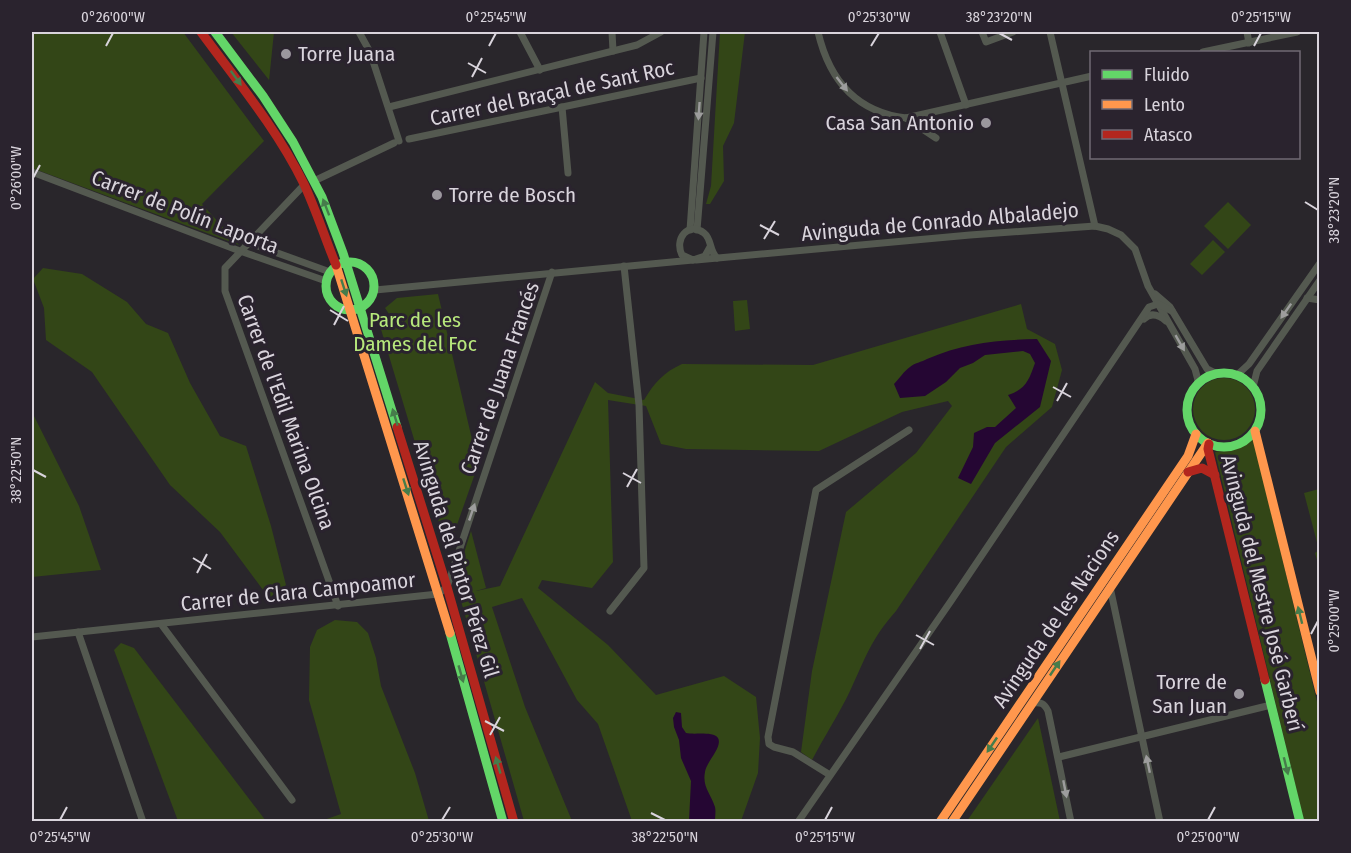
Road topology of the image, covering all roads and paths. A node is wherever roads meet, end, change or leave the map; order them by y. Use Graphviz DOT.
graph roads {
  1 [pos="201,32"];
  2 [pos="215,32"];
  3 [pos="359,32"];
  4 [pos="520,32"];
  5 [pos="612,32"];
  6 [pos="661,32"];
  7 [pos="704,32"];
  8 [pos="713,32"];
  9 [pos="818,32"];
  10 [pos="940,32"];
  11 [pos="982,32"];
  12 [pos="1013,32"];
  13 [pos="1050,32"];
  14 [pos="1247,32"];
  15 [pos="1297,32"];
  16 [pos="1249,43"];
  17 [pos="613,51"];
  18 [pos="1208,51"];
  19 [pos="540,70"];
  20 [pos="1090,76"];
  21 [pos="701,78"];
  22 [pos="1062,83"];
  23 [pos="966,105"];
  24 [pos="389,107"];
  25 [pos="562,107"];
  26 [pos="906,118"];
  27 [pos="936,138"];
  28 [pos="409,139"];
  29 [pos="32,172"];
  30 [pos="568,173"];
  31 [pos="314,181"];
  32 [pos="304,185"];
  33 [pos="1095,226"];
  34 [pos="693,230"];
  35 [pos="247,242"];
  36 [pos="710,247"];
  37 [pos="240,251"];
  38 [pos="680,251"];
  39 [pos="717,258"];
  40 [pos="695,260"];
  41 [pos="346,262"];
  42 [pos="675,262"];
  43 [pos="1320,263"];
  44 [pos="624,266"];
  45 [pos="331,273"];
  46 [pos="552,273"];
  47 [pos="1320,280"];
  48 [pos="1148,286"];
  49 [pos="375,290"];
  50 [pos="1307,298"];
  51 [pos="1320,300"];
  52 [pos="1158,304"];
  53 [pos="1149,307"];
  54 [pos="1171,309"];
  55 [pos="356,310"];
  56 [pos="1140,322"];
  57 [pos="1169,324"];
  58 [pos="1217,374"];
  59 [pos="1237,375"];
  60 [pos="1198,384"];
  61 [pos="1253,387"];
  62 [pos="909,430"];
  63 [pos="1255,431"];
  64 [pos="1196,434"];
  65 [pos="1208,443"];
  66 [pos="1188,472"];
  67 [pos="1215,475"];
  68 [pos="438,560"];
  69 [pos="455,561"];
  70 [pos="447,587"];
  71 [pos="1110,587"];
  72 [pos="438,594"];
  73 [pos="338,606"];
  74 [pos="610,611"];
  75 [pos="161,624"];
  76 [pos="78,632"];
  77 [pos="32,637"];
  78 [pos="1320,659"];
  79 [pos="1313,667"];
  80 [pos="1320,692"];
  81 [pos="1032,703"];
  82 [pos="1271,705"];
  83 [pos="1142,738"];
  84 [pos="1059,757"];
  85 [pos="830,775"];
  86 [pos="292,800"];
  87 [pos="143,822"];
  88 [pos="503,822"];
  89 [pos="514,822"];
  90 [pos="798,822"];
  91 [pos="940,822"];
  92 [pos="952,822"];
  93 [pos="1071,822"];
  94 [pos="1160,822"];
  95 [pos="1300,822"];
  1 -- 32 [label="street, Avinguda del Pintor Pérez Gil, one-way"];
  2 -- 31 [label="street, Avinguda del Pintor Pérez Gil"];
  3 -- 24 [label="street"];
  4 -- 19 [label="street"];
  5 -- 17 [label="street"];
  6 -- 17 [label="street"];
  7 -- 21 [label="street"];
  8 -- 34 [label="street"];
  9 -- 26 [label="street, one-way"];
  10 -- 23 [label="street"];
  11 -- 12 [label="street"];
  13 -- 22 [label="street, Avinguda de Conrado Albaladejo"];
  14 -- 16 [label="street"];
  15 -- 16 [label="street"];
  16 -- 18 [label="street"];
  17 -- 19 [label="street"];
  19 -- 24 [label="street"];
  20 -- 22 [label="street"];
  21 -- 25 [label="street, Carrer del Braçal de Sant Roc"];
  21 -- 34 [label="street, one-way"];
  22 -- 23 [label="street"];
  22 -- 33 [label="street, Avinguda de Conrado Albaladejo"];
  23 -- 26 [label="street"];
  24 -- 31 [label="street"];
  25 -- 28 [label="street, Carrer del Braçal de Sant Roc"];
  25 -- 30 [label="street"];
  26 -- 27 [label="street"];
  29 -- 37 [label="street, Carrer de Polín Laporta"];
  41 -- 31 [label="street, Avinguda del Pintor Pérez Gil, one-way"];
  32 -- 35 [label="street, Carrer de l'Edil Marina Olcina"];
  32 -- 45 [label="street, Avinguda del Pintor Pérez Gil"];
  33 -- 39 [label="street, Avinguda de Conrado Albaladejo"];
  33 -- 48 [label="street"];
  34 -- 36 [label="street"];
  34 -- 38 [label="street"];
  35 -- 37 [label="street, Carrer de l'Edil Marina Olcina"];
  35 -- 45 [label="street, Carrer de Polín Laporta"];
  36 -- 39 [label="street"];
  36 -- 40 [label="street"];
  37 -- 45 [label="street, Carrer de Polín Laporta"];
  37 -- 73 [label="street, Carrer de l'Edil Marina Olcina"];
  38 -- 40 [label="street"];
  38 -- 42 [label="street"];
  39 -- 40 [label="street, Avinguda de Conrado Albaladejo"];
  40 -- 42 [label="street, Avinguda de Conrado Albaladejo"];
  41 -- 45 [label="street"];
  41 -- 49 [label="street"];
  41 -- 55 [label="street, Avinguda del Pintor Pérez Gil"];
  42 -- 44 [label="street, Avinguda de Conrado Albaladejo"];
  43 -- 59 [label="street, one-way"];
  44 -- 46 [label="street, Avinguda de Conrado Albaladejo"];
  44 -- 74 [label="street"];
  45 -- 55 [label="street, Avinguda del Pintor Pérez Gil, one-way"];
  45 -- 55 [label="street, Avinguda del Pintor Pérez Gil"];
  46 -- 49 [label="street, Avinguda de Conrado Albaladejo"];
  69 -- 46 [label="street, Carrer de Juana Francés, one-way"];
  47 -- 50 [label="street"];
  48 -- 52 [label="street"];
  48 -- 53 [label="street"];
  48 -- 54 [label="street"];
  49 -- 55 [label="street"];
  50 -- 51 [label="street"];
  50 -- 61 [label="street"];
  52 -- 53 [label="street"];
  52 -- 54 [label="street"];
  52 -- 57 [label="street"];
  53 -- 56 [label="street"];
  54 -- 58 [label="street"];
  68 -- 55 [label="street, Avinguda del Pintor Pérez Gil, one-way"];
  55 -- 72 [label="street, Avinguda del Pintor Pérez Gil, one-way"];
  56 -- 57 [label="street"];
  56 -- 85 [label="street"];
  57 -- 60 [label="street, one-way"];
  58 -- 59 [label="street"];
  58 -- 60 [label="street"];
  59 -- 61 [label="street"];
  60 -- 64 [label="street"];
  61 -- 63 [label="street"];
  62 -- 85 [label="street"];
  63 -- 65 [label="street"];
  79 -- 63 [label="street, Avinguda del Mestre José Garberí, one-way"];
  64 -- 65 [label="street"];
  64 -- 91 [label="street, Avinguda de les Nacions, one-way"];
  65 -- 66 [label="street, Avinguda de les Nacions"];
  65 -- 67 [label="street, Avinguda del Mestre José Garberí"];
  66 -- 67 [label="street"];
  66 -- 71 [label="street, Avinguda de les Nacions"];
  67 -- 82 [label="street, Avinguda del Mestre José Garberí"];
  68 -- 69 [label="street"];
  68 -- 70 [label="street, Avinguda del Pintor Pérez Gil"];
  69 -- 70 [label="street, Carrer de Juana Francés"];
  70 -- 72 [label="street"];
  89 -- 70 [label="street, Avinguda del Pintor Pérez Gil, one-way"];
  81 -- 71 [label="street, Avinguda de les Nacions, one-way"];
  71 -- 83 [label="street"];
  72 -- 73 [label="street, Carrer de Clara Campoamor"];
  72 -- 88 [label="street, Avinguda del Pintor Pérez Gil, one-way"];
  73 -- 75 [label="street, Carrer de Clara Campoamor"];
  75 -- 76 [label="street, Carrer de Clara Campoamor"];
  75 -- 86 [label="street, Carrer de Clara Campoamor"];
  76 -- 77 [label="street, Carrer de Clara Campoamor"];
  76 -- 87 [label="street"];
  78 -- 79 [label="street"];
  79 -- 80 [label="street, Avinguda del Mestre José Garberí"];
  81 -- 84 [label="street"];
  81 -- 92 [label="street, Avinguda de les Nacions"];
  82 -- 83 [label="street"];
  82 -- 95 [label="street, Avinguda del Mestre José Garberí, one-way"];
  83 -- 84 [label="street"];
  94 -- 83 [label="street, one-way"];
  84 -- 93 [label="street, one-way"];
  85 -- 90 [label="street"];
}
